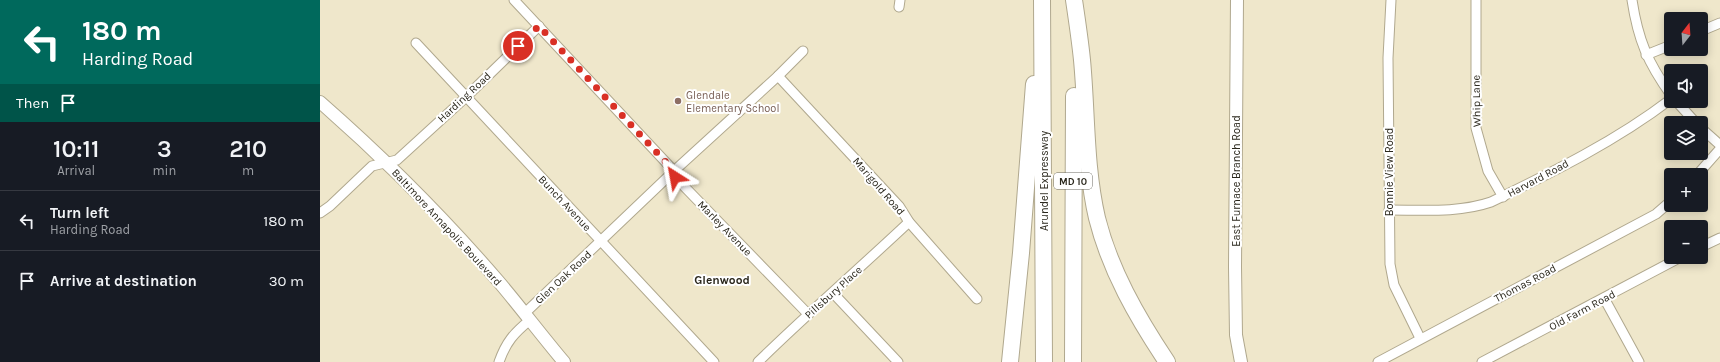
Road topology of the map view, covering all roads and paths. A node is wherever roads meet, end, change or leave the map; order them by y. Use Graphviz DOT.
graph roads {
  1 [pos="514,0"];
  2 [pos="1042,0"];
  3 [pos="1074,0"];
  4 [pos="1237,0"];
  5 [pos="1391,0"];
  6 [pos="1476,0"];
  7 [pos="1632,0"];
  8 [pos="1720,23"];
  9 [pos="539,26"];
  10 [pos="1708,28"];
  11 [pos="1043,42"];
  12 [pos="416,43"];
  13 [pos="1664,47"];
  14 [pos="802,51"];
  15 [pos="1646,55"];
  16 [pos="778,76"];
  17 [pos="1664,85"];
  18 [pos="466,96"];
  19 [pos="320,102"];
  20 [pos="1664,104"];
  21 [pos="1682,108"];
  22 [pos="1690,116"];
  23 [pos="1708,134"];
  24 [pos="1720,145"];
  25 [pos="1720,149"];
  26 [pos="386,162"];
  27 [pos="1703,168"];
  28 [pos="674,171"];
  29 [pos="1503,197"];
  30 [pos="1664,207"];
  31 [pos="1389,210"];
  32 [pos="320,213"];
  33 [pos="909,222"];
  34 [pos="1720,238"];
  35 [pos="601,241"];
  36 [pos="1708,244"];
  37 [pos="1669,264"];
  38 [pos="833,293"];
  39 [pos="1604,298"];
  40 [pos="977,299"];
  41 [pos="808,314"];
  42 [pos="528,316"];
  43 [pos="1420,338"];
  44 [pos="499,362"];
  45 [pos="564,362"];
  46 [pos="714,362"];
  47 [pos="758,362"];
  48 [pos="898,362"];
  49 [pos="1010,362"];
  50 [pos="1044,362"];
  51 [pos="1074,362"];
  52 [pos="1167,362"];
  53 [pos="1241,362"];
  54 [pos="1378,362"];
  55 [pos="1482,362"];
  56 [pos="1639,362"];
  1 -- 9 [label="street, Marley Avenue"];
  2 -- 11 [label="highway, Arundel Expressway / MD 10"];
  3 -- 51 [label="highway, MD 10"];
  3 -- 52 [label="highway"];
  4 -- 53 [label="main road, East Furnace Branch Road"];
  5 -- 31 [label="street, Bonnie View Road"];
  6 -- 29 [label="street, Whip Lane"];
  7 -- 15 [label="street"];
  8 -- 10 [label="street"];
  9 -- 18 [label="street, Harding Road"];
  9 -- 28 [label="street, Marley Avenue"];
  11 -- 49 [label="highway"];
  11 -- 50 [label="highway, Arundel Expressway / MD 10"];
  12 -- 18 [label="street, Bunch Avenue"];
  13 -- 15 [label="street"];
  14 -- 16 [label="street, Glen Oak Road"];
  15 -- 17 [label="street"];
  16 -- 28 [label="street, Glen Oak Road"];
  16 -- 33 [label="street, Marigold Road"];
  18 -- 26 [label="street, Harding Road"];
  18 -- 35 [label="street, Bunch Avenue"];
  19 -- 26 [label="main road, Baltimore Annapolis Boulevard"];
  20 -- 29 [label="street, Harvard Road"];
  21 -- 22 [label="street"];
  23 -- 24 [label="street"];
  25 -- 27 [label="street"];
  26 -- 32 [label="street, Harding Road"];
  26 -- 42 [label="main road, Baltimore Annapolis Boulevard"];
  28 -- 35 [label="street, Glen Oak Road"];
  28 -- 41 [label="street, Marley Avenue"];
  29 -- 31 [label="street, Harvard Road"];
  30 -- 43 [label="street, Thomas Road"];
  31 -- 43 [label="street, Bonnie View Road"];
  33 -- 38 [label="street, Pillsbury Place"];
  33 -- 40 [label="street, Marigold Road"];
  34 -- 36 [label="street"];
  35 -- 42 [label="street, Glen Oak Road"];
  35 -- 46 [label="street, Bunch Avenue"];
  37 -- 39 [label="street, Old Farm Road"];
  38 -- 41 [label="street, Pillsbury Place"];
  38 -- 48 [label="street"];
  39 -- 55 [label="street, Old Farm Road"];
  39 -- 56 [label="street"];
  41 -- 47 [label="street, Pillsbury Place"];
  42 -- 44 [label="street, Glen Oak Road"];
  42 -- 45 [label="main road, Baltimore Annapolis Boulevard"];
  43 -- 54 [label="street, Thomas Road"];
}
